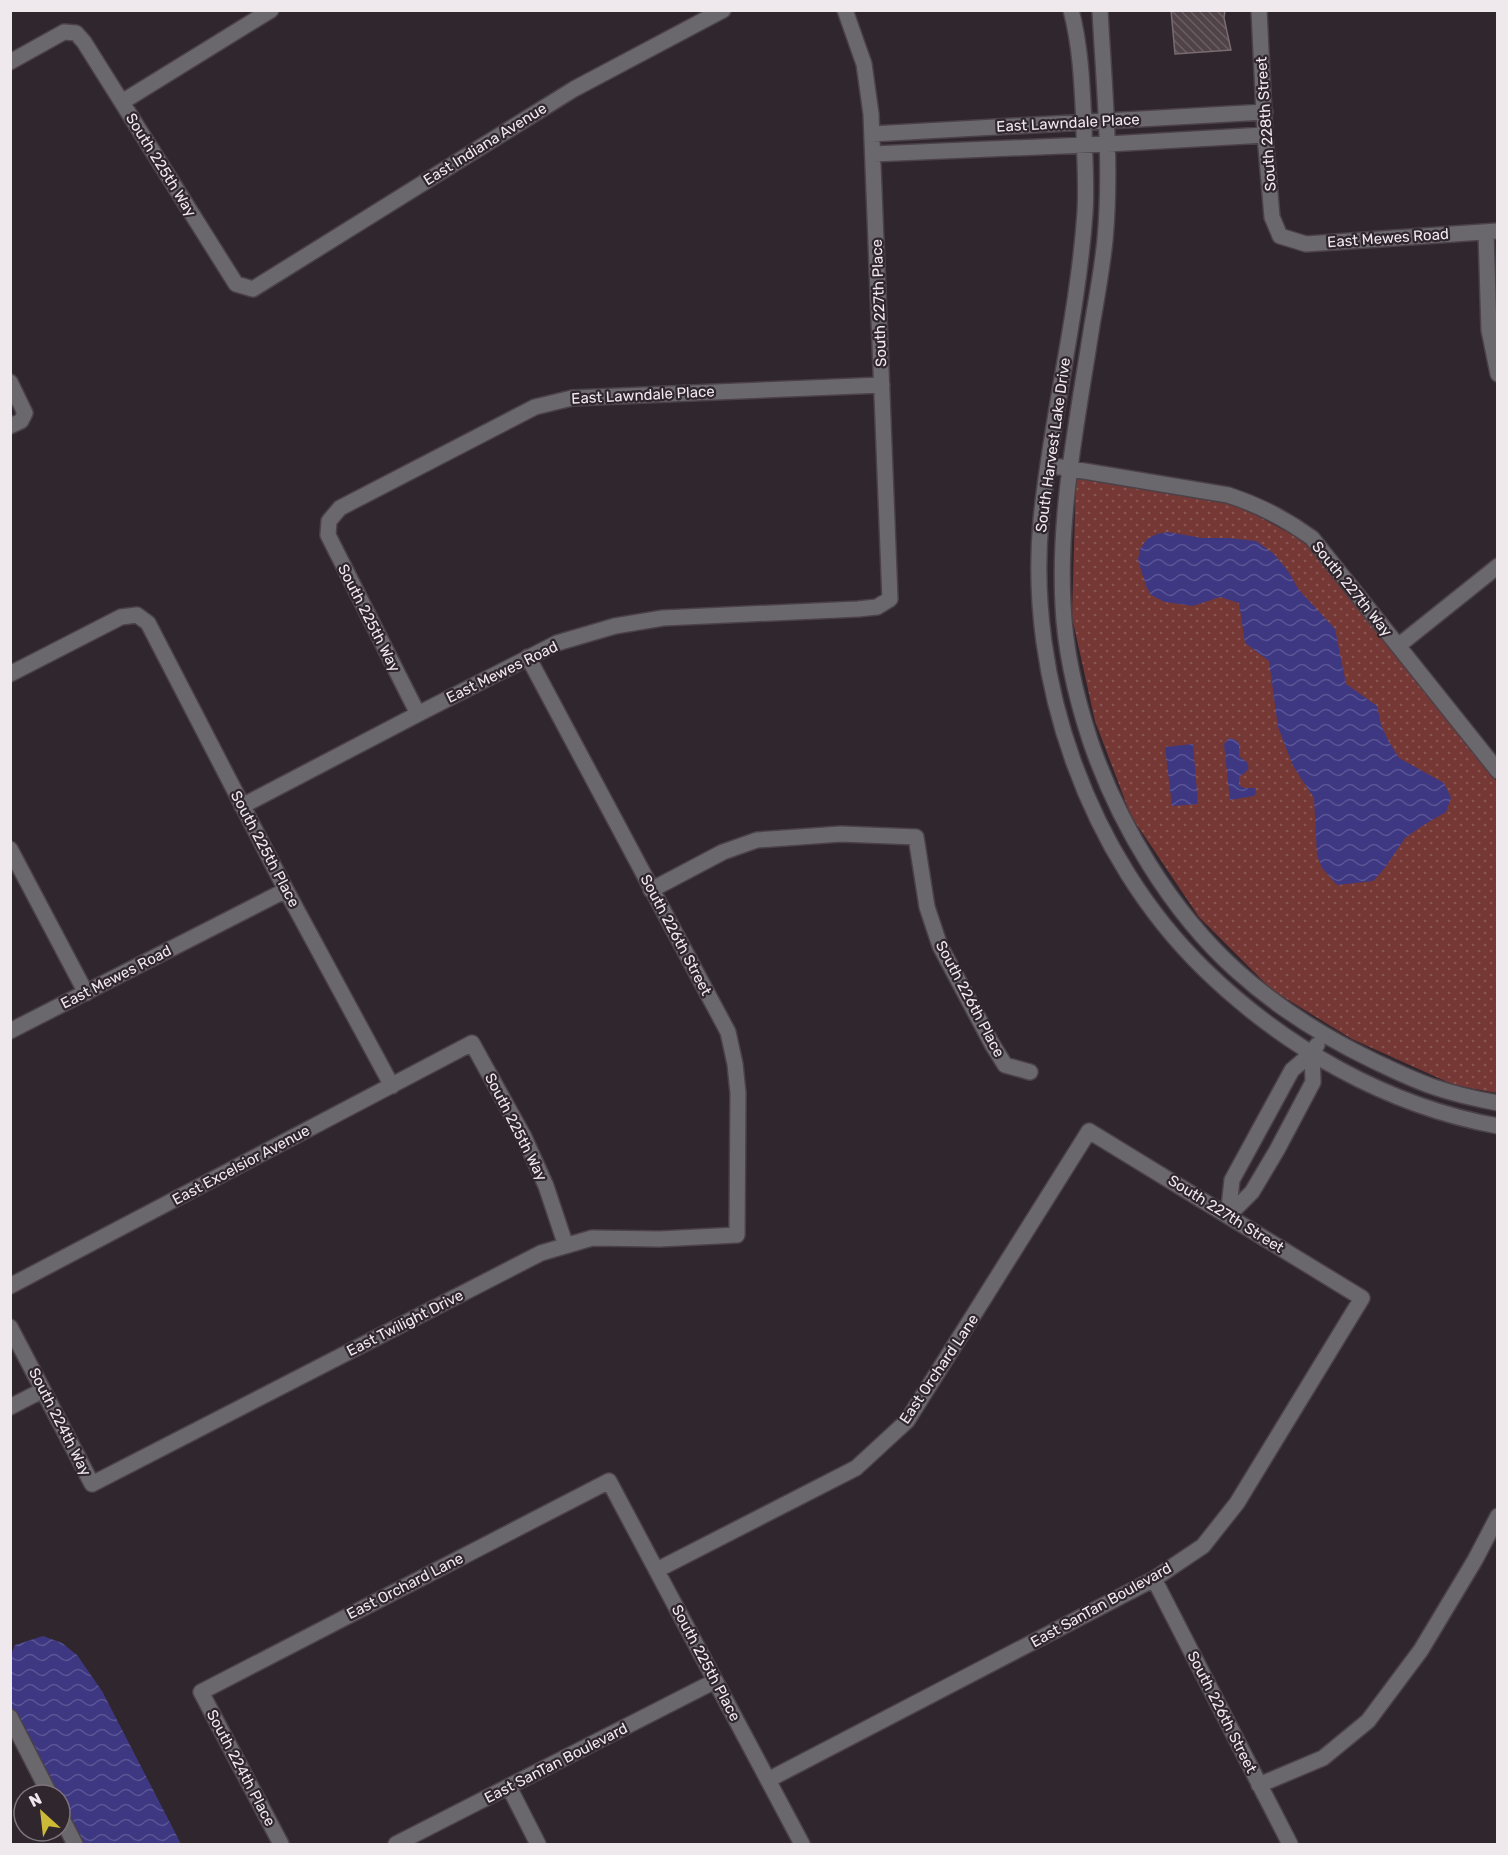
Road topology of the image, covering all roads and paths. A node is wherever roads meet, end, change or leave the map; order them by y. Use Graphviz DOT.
graph roads {
  1 [pos="271,10"];
  2 [pos="723,10"];
  3 [pos="845,10"];
  4 [pos="1071,10"];
  5 [pos="1100,10"];
  6 [pos="1259,10"];
  7 [pos="10,62"];
  8 [pos="122,102"];
  9 [pos="1264,111"];
  10 [pos="1107,121"];
  11 [pos="1083,122"];
  12 [pos="872,134"];
  13 [pos="1265,135"];
  14 [pos="1108,144"];
  15 [pos="1084,145"];
  16 [pos="873,154"];
  17 [pos="1492,231"];
  18 [pos="1281,236"];
  19 [pos="253,289"];
  20 [pos="1497,374"];
  21 [pos="10,382"];
  22 [pos="882,385"];
  23 [pos="16,424"];
  24 [pos="1048,465"];
  25 [pos="1071,469"];
  26 [pos="329,521"];
  27 [pos="1497,566"];
  28 [pos="890,599"];
  29 [pos="1398,646"];
  30 [pos="528,657"];
  31 [pos="10,674"];
  32 [pos="418,714"];
  33 [pos="1497,771"];
  34 [pos="242,806"];
  35 [pos="10,849"];
  36 [pos="286,890"];
  37 [pos="651,890"];
  38 [pos="86,993"];
  39 [pos="10,1031"];
  40 [pos="1324,1035"];
  41 [pos="472,1043"];
  42 [pos="1312,1053"];
  43 [pos="1030,1072"];
  44 [pos="392,1086"];
  45 [pos="1497,1103"];
  46 [pos="1497,1126"];
  47 [pos="1260,1129"];
  48 [pos="1089,1131"];
  49 [pos="1282,1141"];
  50 [pos="1228,1216"];
  51 [pos="737,1235"];
  52 [pos="566,1246"];
  53 [pos="10,1286"];
  54 [pos="1362,1298"];
  55 [pos="10,1327"];
  56 [pos="43,1390"];
  57 [pos="10,1407"];
  58 [pos="609,1481"];
  59 [pos="92,1484"];
  60 [pos="1497,1516"];
  61 [pos="657,1570"];
  62 [pos="1154,1579"];
  63 [pos="715,1681"];
  64 [pos="201,1692"];
  65 [pos="10,1717"];
  66 [pos="768,1780"];
  67 [pos="44,1783"];
  68 [pos="1259,1785"];
  69 [pos="509,1787"];
  70 [pos="281,1845"];
  71 [pos="396,1845"];
  72 [pos="538,1845"];
  73 [pos="802,1845"];
  74 [pos="1290,1845"];
  1 -- 8 [label="street"];
  2 -- 19 [label="street, East Indiana Avenue"];
  3 -- 12 [label="street, South 227th Place"];
  4 -- 11 [label="street, South Harvest Lake Drive"];
  5 -- 10 [label="street, South Harvest Lake Drive"];
  6 -- 9 [label="street, South 228th Street"];
  7 -- 8 [label="street, South 225th Way"];
  8 -- 19 [label="street, South 225th Way"];
  9 -- 10 [label="street, East Lawndale Place"];
  9 -- 13 [label="street, South 228th Street"];
  10 -- 11 [label="street, East Lawndale Place"];
  10 -- 14 [label="street, South Harvest Lake Drive"];
  11 -- 12 [label="street, East Lawndale Place"];
  11 -- 15 [label="street, South Harvest Lake Drive"];
  12 -- 16 [label="street, South 227th Place"];
  13 -- 14 [label="street, East Lawndale Place"];
  13 -- 18 [label="street, South 228th Street"];
  14 -- 15 [label="street, East Lawndale Place"];
  14 -- 25 [label="street, South Harvest Lake Drive"];
  15 -- 16 [label="street, East Lawndale Place"];
  15 -- 24 [label="street, South Harvest Lake Drive"];
  16 -- 22 [label="street, South 227th Place"];
  17 -- 18 [label="street, East Mewes Road"];
  17 -- 20 [label="street"];
  21 -- 23 [label="street"];
  22 -- 26 [label="street, East Lawndale Place"];
  22 -- 28 [label="street, South 227th Place"];
  24 -- 25 [label="street, South 227th Way"];
  24 -- 42 [label="street, South Harvest Lake Drive"];
  25 -- 29 [label="street, South 227th Way"];
  25 -- 40 [label="street, South Harvest Lake Drive"];
  26 -- 32 [label="street, South 225th Way"];
  27 -- 29 [label="street"];
  28 -- 30 [label="street, East Mewes Road"];
  29 -- 33 [label="street, South 227th Way"];
  30 -- 32 [label="street, East Mewes Road"];
  30 -- 37 [label="street, South 226th Street"];
  31 -- 34 [label="street, South 225th Place"];
  32 -- 34 [label="street, East Mewes Road"];
  34 -- 36 [label="street, South 225th Place"];
  35 -- 38 [label="street"];
  36 -- 38 [label="street, East Mewes Road"];
  36 -- 44 [label="street, South 225th Place"];
  37 -- 43 [label="street, South 226th Place"];
  37 -- 51 [label="street, South 226th Street"];
  38 -- 39 [label="street, East Mewes Road"];
  40 -- 42 [label="street"];
  40 -- 45 [label="street, South Harvest Lake Drive"];
  41 -- 44 [label="street, East Excelsior Avenue"];
  41 -- 52 [label="street, South 225th Way"];
  42 -- 46 [label="street, South Harvest Lake Drive"];
  42 -- 47 [label="street"];
  42 -- 49 [label="street"];
  44 -- 53 [label="street, East Excelsior Avenue"];
  47 -- 49 [label="street"];
  47 -- 50 [label="street"];
  48 -- 50 [label="street, South 227th Street"];
  48 -- 61 [label="street, East Orchard Lane"];
  49 -- 50 [label="street"];
  50 -- 54 [label="street, South 227th Street"];
  51 -- 52 [label="street, East Twilight Drive"];
  52 -- 59 [label="street, East Twilight Drive"];
  54 -- 62 [label="street, East SanTan Boulevard"];
  55 -- 56 [label="street, South 224th Way"];
  56 -- 57 [label="street"];
  56 -- 59 [label="street, South 224th Way"];
  58 -- 61 [label="street, South 225th Place"];
  58 -- 64 [label="street, East Orchard Lane"];
  60 -- 68 [label="street"];
  61 -- 63 [label="street, South 225th Place"];
  62 -- 66 [label="street, East SanTan Boulevard"];
  62 -- 68 [label="street, South 226th Street"];
  63 -- 66 [label="street, South 225th Place"];
  63 -- 69 [label="street, East SanTan Boulevard"];
  64 -- 70 [label="street, South 224th Place"];
  65 -- 67 [label="street"];
  66 -- 73 [label="street, South 225th Place"];
  68 -- 74 [label="street, South 226th Street"];
  69 -- 71 [label="street, East SanTan Boulevard"];
  69 -- 72 [label="street"];
}
